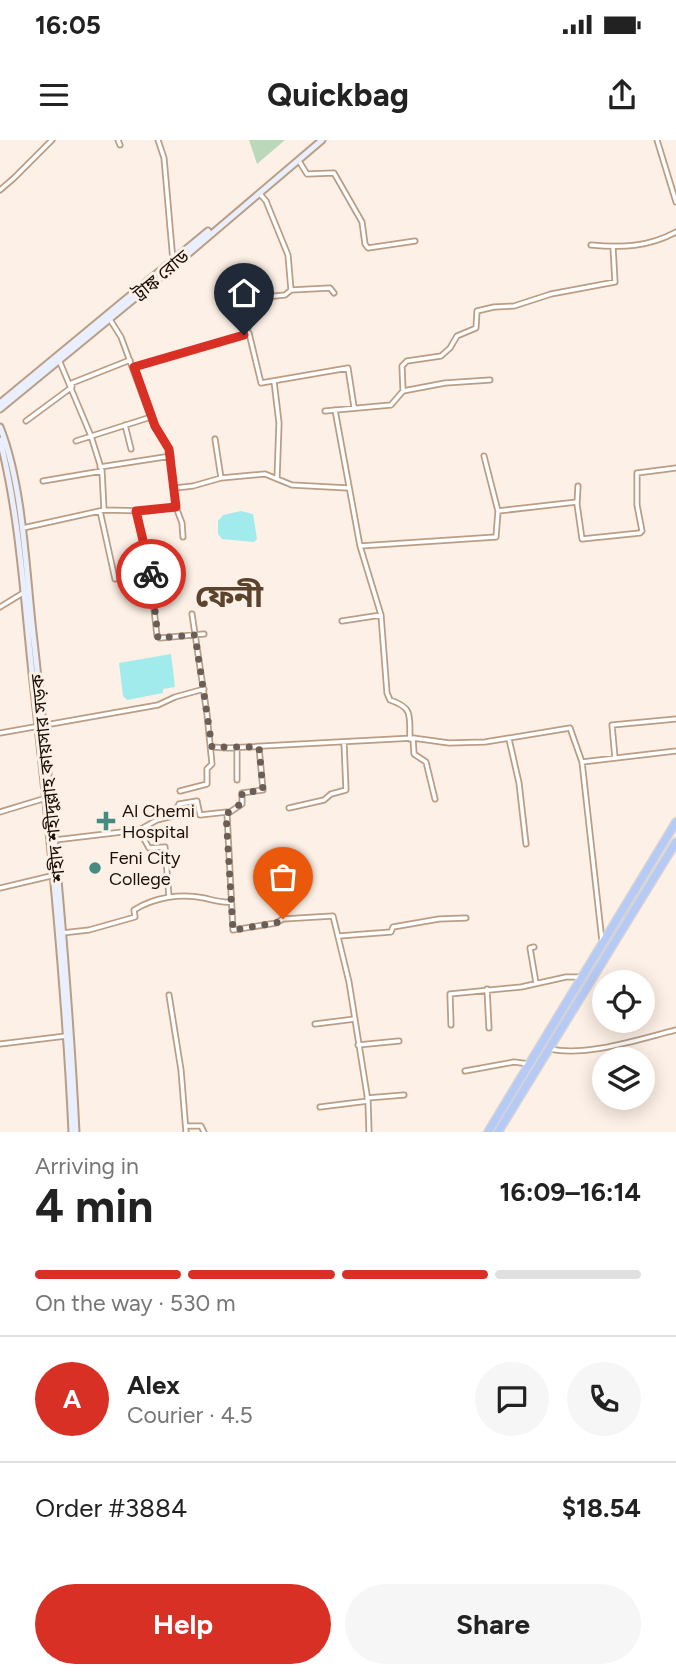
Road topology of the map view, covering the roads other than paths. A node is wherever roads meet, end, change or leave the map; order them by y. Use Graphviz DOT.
graph roads {
  1 [pos="52,140"];
  2 [pos="158,140"];
  3 [pos="319,140"];
  4 [pos="657,140"];
  5 [pos="298,160"];
  6 [pos="0,190"];
  7 [pos="259,193"];
  8 [pos="676,202"];
  9 [pos="676,232"];
  10 [pos="415,241"];
  11 [pos="592,245"];
  12 [pos="613,247"];
  13 [pos="174,263"];
  14 [pos="291,290"];
  15 [pos="334,293"];
  16 [pos="109,318"];
  17 [pos="248,331"];
  18 [pos="59,360"];
  19 [pos="130,360"];
  20 [pos="134,367"];
  21 [pos="490,380"];
  22 [pos="274,381"];
  23 [pos="72,387"];
  24 [pos="403,391"];
  25 [pos="0,403"];
  26 [pos="354,407"];
  27 [pos="0,409"];
  28 [pos="335,410"];
  29 [pos="325,411"];
  30 [pos="151,417"];
  31 [pos="26,422"];
  32 [pos="125,425"];
  33 [pos="0,427"];
  34 [pos="91,436"];
  35 [pos="215,439"];
  36 [pos="0,440"];
  37 [pos="76,441"];
  38 [pos="131,449"];
  39 [pos="171,456"];
  40 [pos="484,456"];
  41 [pos="676,468"];
  42 [pos="100,469"];
  43 [pos="221,478"];
  44 [pos="277,478"];
  45 [pos="43,481"];
  46 [pos="578,486"];
  47 [pos="176,488"];
  48 [pos="348,488"];
  49 [pos="577,502"];
  50 [pos="176,507"];
  51 [pos="102,511"];
  52 [pos="136,511"];
  53 [pos="498,511"];
  54 [pos="21,529"];
  55 [pos="183,537"];
  56 [pos="360,546"];
  57 [pos="115,579"];
  58 [pos="25,592"];
  59 [pos="0,607"];
  60 [pos="192,614"];
  61 [pos="381,615"];
  62 [pos="342,621"];
  63 [pos="204,634"];
  64 [pos="195,635"];
  65 [pos="204,690"];
  66 [pos="676,719"];
  67 [pos="40,725"];
  68 [pos="0,733"];
  69 [pos="412,739"];
  70 [pos="509,739"];
  71 [pos="344,742"];
  72 [pos="212,747"];
  73 [pos="259,747"];
  74 [pos="237,748"];
  75 [pos="676,751"];
  76 [pos="615,758"];
  77 [pos="582,762"];
  78 [pos="237,780"];
  79 [pos="180,791"];
  80 [pos="49,798"];
  81 [pos="435,799"];
  82 [pos="289,808"];
  83 [pos="0,812"];
  84 [pos="227,812"];
  85 [pos="676,822"];
  86 [pos="139,830"];
  87 [pos="55,840"];
  88 [pos="676,842"];
  89 [pos="526,844"];
  90 [pos="55,875"];
  91 [pos="0,888"];
  92 [pos="169,897"];
  93 [pos="232,901"];
  94 [pos="467,918"];
  95 [pos="62,933"];
  96 [pos="339,936"];
  97 [pos="602,943"];
  98 [pos="534,947"];
  99 [pos="582,977"];
  100 [pos="591,980"];
  101 [pos="536,983"];
  102 [pos="487,989"];
  103 [pos="169,995"];
  104 [pos="355,1019"];
  105 [pos="315,1024"];
  106 [pos="451,1025"];
  107 [pos="489,1028"];
  108 [pos="676,1030"];
  109 [pos="69,1036"];
  110 [pos="399,1041"];
  111 [pos="0,1044"];
  112 [pos="358,1045"];
  113 [pos="550,1049"];
  114 [pos="529,1064"];
  115 [pos="465,1072"];
  116 [pos="404,1095"];
  117 [pos="368,1100"];
  118 [pos="320,1107"];
  119 [pos="186,1126"];
  120 [pos="74,1132"];
  121 [pos="186,1132"];
  122 [pos="204,1132"];
  123 [pos="369,1132"];
  124 [pos="488,1132"];
  125 [pos="498,1132"];
  1 -- 6 [label="street"];
  2 -- 13 [label="street"];
  3 -- 5 [label="main road, ট্রাঙ্ক রোড"];
  3 -- 13 [label="main road, ট্রাঙ্ক রোড"];
  4 -- 8 [label="street"];
  5 -- 7 [label="main road, ট্রাঙ্ক রোড"];
  5 -- 10 [label="street"];
  7 -- 13 [label="main road, ট্রাঙ্ক রোড"];
  7 -- 14 [label="street"];
  9 -- 12 [label="street"];
  11 -- 12 [label="street"];
  12 -- 24 [label="street"];
  13 -- 16 [label="main road, ট্রাঙ্ক রোড"];
  13 -- 25 [label="main road, ট্রাঙ্ক রোড"];
  14 -- 15 [label="street"];
  14 -- 17 [label="street"];
  16 -- 18 [label="main road, ট্রাঙ্ক রোড"];
  16 -- 19 [label="street"];
  17 -- 20 [label="street"];
  17 -- 22 [label="street"];
  18 -- 23 [label="street"];
  18 -- 27 [label="main road, ট্রাঙ্ক রোড"];
  19 -- 20 [label="street"];
  19 -- 23 [label="street"];
  20 -- 30 [label="street"];
  21 -- 24 [label="street"];
  22 -- 26 [label="street"];
  22 -- 44 [label="street"];
  23 -- 31 [label="street"];
  23 -- 34 [label="street"];
  24 -- 26 [label="street"];
  26 -- 28 [label="street"];
  28 -- 29 [label="street"];
  28 -- 48 [label="street"];
  30 -- 32 [label="street"];
  30 -- 39 [label="street"];
  32 -- 34 [label="street"];
  32 -- 38 [label="street"];
  33 -- 54 [label="main road, শহীদ শহীদুল্লাহ কায়সার সড়ক"];
  34 -- 37 [label="street"];
  34 -- 42 [label="street"];
  35 -- 43 [label="street"];
  36 -- 58 [label="main road, শহীদ শহীদুল্লাহ কায়সার সড়ক"];
  39 -- 42 [label="street"];
  39 -- 47 [label="street"];
  40 -- 53 [label="street"];
  41 -- 49 [label="street"];
  42 -- 45 [label="street"];
  42 -- 51 [label="street"];
  43 -- 44 [label="street"];
  43 -- 47 [label="street"];
  44 -- 48 [label="street"];
  46 -- 49 [label="street"];
  47 -- 50 [label="street"];
  48 -- 56 [label="street"];
  49 -- 53 [label="street"];
  50 -- 52 [label="street"];
  50 -- 55 [label="street"];
  51 -- 52 [label="street"];
  51 -- 54 [label="street"];
  51 -- 57 [label="street"];
  52 -- 64 [label="street"];
  53 -- 56 [label="street"];
  54 -- 58 [label="main road, শহীদ শহীদুল্লাহ কায়সার সড়ক"];
  56 -- 61 [label="street"];
  58 -- 59 [label="street"];
  58 -- 67 [label="main road, শহীদ শহীদুল্লাহ কায়সার সড়ক"];
  60 -- 64 [label="street"];
  61 -- 62 [label="street"];
  61 -- 69 [label="street"];
  63 -- 64 [label="street"];
  64 -- 65 [label="street"];
  65 -- 67 [label="street"];
  65 -- 72 [label="street"];
  66 -- 76 [label="street"];
  67 -- 68 [label="street"];
  67 -- 80 [label="main road, শহীদ শহীদুল্লাহ কায়সার সড়ক"];
  69 -- 70 [label="street"];
  69 -- 71 [label="street"];
  69 -- 81 [label="street"];
  70 -- 77 [label="street"];
  70 -- 89 [label="street"];
  71 -- 73 [label="street"];
  71 -- 82 [label="street"];
  72 -- 74 [label="street"];
  72 -- 79 [label="street"];
  73 -- 74 [label="street"];
  73 -- 84 [label="street"];
  74 -- 78 [label="street"];
  75 -- 76 [label="street"];
  76 -- 77 [label="street"];
  77 -- 97 [label="street"];
  80 -- 83 [label="street"];
  80 -- 87 [label="main road, শহীদ শহীদুল্লাহ কায়সার সড়ক"];
  80 -- 90 [label="main road, শহীদ শহীদুল্লাহ কায়সার সড়ক"];
  84 -- 86 [label="street"];
  84 -- 93 [label="street"];
  85 -- 97 [label="highway"];
  86 -- 87 [label="street"];
  86 -- 92 [label="street"];
  87 -- 90 [label="main road, শহীদ শহীদুল্লাহ কায়সার সড়ক"];
  88 -- 100 [label="highway"];
  90 -- 91 [label="street"];
  90 -- 95 [label="main road, শহীদ শহীদুল্লাহ কায়সার সড়ক"];
  90 -- 109 [label="main road, শহীদ শহীদুল্লাহ কায়সার সড়ক"];
  92 -- 93 [label="street"];
  92 -- 95 [label="street"];
  93 -- 96 [label="street"];
  94 -- 96 [label="street"];
  95 -- 109 [label="main road, শহীদ শহীদুল্লাহ কায়সার সড়ক"];
  96 -- 104 [label="street"];
  97 -- 99 [label="highway"];
  98 -- 101 [label="street"];
  99 -- 100 [label="street"];
  99 -- 101 [label="street"];
  99 -- 114 [label="highway"];
  100 -- 113 [label="highway"];
  101 -- 102 [label="street"];
  102 -- 106 [label="street"];
  102 -- 107 [label="street"];
  103 -- 119 [label="street"];
  104 -- 105 [label="street"];
  104 -- 112 [label="street"];
  108 -- 113 [label="street"];
  109 -- 111 [label="street"];
  109 -- 120 [label="main road, শহীদ শহীদুল্লাহ কায়সার সড়ক"];
  110 -- 112 [label="street"];
  112 -- 117 [label="street"];
  113 -- 125 [label="highway"];
  114 -- 115 [label="street"];
  114 -- 124 [label="highway"];
  116 -- 117 [label="street"];
  117 -- 118 [label="street"];
  117 -- 123 [label="street"];
  119 -- 121 [label="street"];
  119 -- 122 [label="street"];
}
